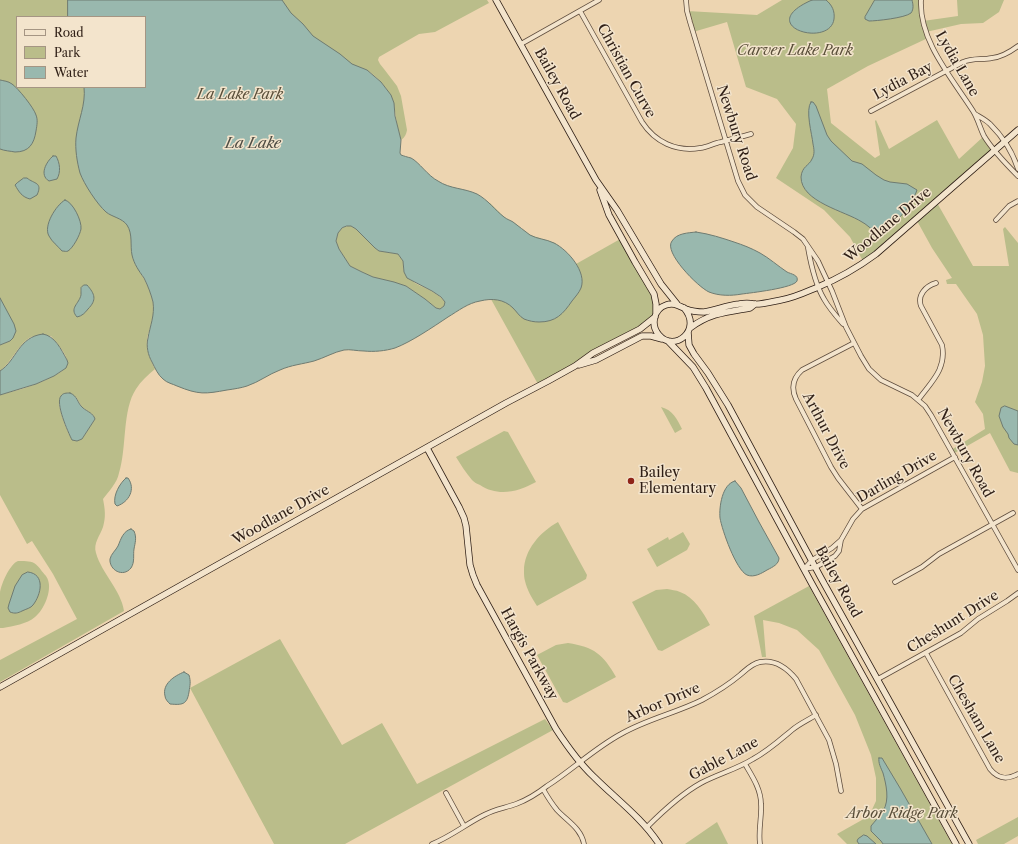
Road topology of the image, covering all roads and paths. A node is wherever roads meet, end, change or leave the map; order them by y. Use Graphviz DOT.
graph roads {
  1 [pos="496,0"];
  2 [pos="599,0"];
  3 [pos="686,0"];
  4 [pos="921,0"];
  5 [pos="580,11"];
  6 [pos="521,44"];
  7 [pos="1018,46"];
  8 [pos="946,71"];
  9 [pos="871,111"];
  10 [pos="974,114"];
  11 [pos="1018,130"];
  12 [pos="751,134"];
  13 [pos="726,141"];
  14 [pos="1004,142"];
  15 [pos="995,150"];
  16 [pos="1018,169"];
  17 [pos="1018,176"];
  18 [pos="596,180"];
  19 [pos="1018,201"];
  20 [pos="996,220"];
  21 [pos="807,246"];
  22 [pos="828,283"];
  23 [pos="936,283"];
  24 [pos="819,287"];
  25 [pos="755,304"];
  26 [pos="678,305"];
  27 [pos="684,308"];
  28 [pos="655,316"];
  29 [pos="846,327"];
  30 [pos="689,330"];
  31 [pos="667,340"];
  32 [pos="854,342"];
  33 [pos="575,366"];
  34 [pos="918,400"];
  35 [pos="427,448"];
  36 [pos="955,457"];
  37 [pos="862,509"];
  38 [pos="1013,513"];
  39 [pos="992,525"];
  40 [pos="841,540"];
  41 [pos="812,560"];
  42 [pos="816,567"];
  43 [pos="804,569"];
  44 [pos="1018,570"];
  45 [pos="895,582"];
  46 [pos="1018,593"];
  47 [pos="926,653"];
  48 [pos="878,679"];
  49 [pos="0,687"];
  50 [pos="816,715"];
  51 [pos="580,763"];
  52 [pos="745,764"];
  53 [pos="1018,774"];
  54 [pos="543,789"];
  55 [pos="841,791"];
  56 [pos="446,793"];
  57 [pos="464,826"];
  58 [pos="646,827"];
  59 [pos="432,844"];
  60 [pos="584,844"];
  61 [pos="659,844"];
  62 [pos="760,844"];
  63 [pos="956,844"];
  64 [pos="970,844"];
  1 -- 6 [label="street, Bailey Road"];
  2 -- 5 [label="street"];
  3 -- 13 [label="street, Newbury Road"];
  4 -- 8 [label="street, Lydia Lane"];
  5 -- 6 [label="street"];
  5 -- 13 [label="street, Christian Curve"];
  6 -- 18 [label="street, Bailey Road"];
  7 -- 8 [label="street, Lydia Bay"];
  8 -- 9 [label="street, Lydia Bay"];
  8 -- 10 [label="street, Lydia Lane"];
  10 -- 14 [label="street, Lydia Lane"];
  10 -- 15 [label="street, Lydia Lane"];
  11 -- 14 [label="street, Woodlane Drive"];
  12 -- 13 [label="street, Christian Curve"];
  13 -- 21 [label="street, Newbury Road"];
  14 -- 15 [label="street, Woodlane Drive"];
  14 -- 16 [label="street, Lydia Lane"];
  15 -- 17 [label="street, Lydia Lane"];
  15 -- 22 [label="street, Woodlane Drive"];
  18 -- 26 [label="street, Bailey Road"];
  18 -- 28 [label="street, Bailey Road"];
  19 -- 20 [label="street"];
  21 -- 22 [label="street, Newbury Road"];
  21 -- 24 [label="street, Newbury Road"];
  22 -- 24 [label="street, Woodlane Drive"];
  22 -- 29 [label="street, Newbury Road"];
  23 -- 34 [label="street"];
  24 -- 25 [label="street, Woodlane Drive"];
  24 -- 29 [label="street, Newbury Road"];
  25 -- 27 [label="street, Woodlane Drive"];
  25 -- 30 [label="street, Woodlane Drive"];
  26 -- 27 [label="street"];
  26 -- 28 [label="street"];
  27 -- 30 [label="street"];
  28 -- 31 [label="street"];
  28 -- 33 [label="street, Woodlane Drive"];
  29 -- 32 [label="street, Newbury Road"];
  30 -- 31 [label="street"];
  30 -- 41 [label="street, Bailey Road"];
  31 -- 33 [label="street, Woodlane Drive"];
  31 -- 43 [label="street, Bailey Road"];
  32 -- 34 [label="street, Newbury Road"];
  32 -- 37 [label="street, Arthur Drive"];
  33 -- 35 [label="street, Woodlane Drive"];
  34 -- 36 [label="street, Newbury Road"];
  35 -- 49 [label="street, Woodlane Drive"];
  35 -- 51 [label="street, Hargis Parkway"];
  36 -- 37 [label="street, Darling Drive"];
  36 -- 39 [label="street, Newbury Road"];
  37 -- 40 [label="street, Darling Drive"];
  38 -- 39 [label="street"];
  39 -- 44 [label="street, Newbury Road"];
  39 -- 45 [label="street"];
  40 -- 41 [label="street, Darling Drive"];
  40 -- 42 [label="street, Darling Drive"];
  41 -- 42 [label="street, Bailey Road"];
  41 -- 43 [label="street, Darling Drive"];
  42 -- 43 [label="street, Darling Drive"];
  42 -- 48 [label="street, Bailey Road"];
  43 -- 63 [label="street, Bailey Road"];
  46 -- 47 [label="street, Cheshunt Drive"];
  47 -- 48 [label="street, Cheshunt Drive"];
  47 -- 53 [label="street, Chesham Lane"];
  48 -- 64 [label="street, Bailey Road"];
  50 -- 51 [label="street, Arbor Drive"];
  50 -- 52 [label="street, Gable Lane"];
  50 -- 55 [label="street, Arbor Drive"];
  51 -- 54 [label="street, Arbor Drive"];
  51 -- 58 [label="street, Hargis Parkway"];
  52 -- 58 [label="street, Gable Lane"];
  52 -- 62 [label="street"];
  54 -- 57 [label="street, Arbor Drive"];
  54 -- 60 [label="street"];
  56 -- 57 [label="street"];
  57 -- 59 [label="street, Arbor Drive"];
  58 -- 61 [label="street, Hargis Parkway"];
}
